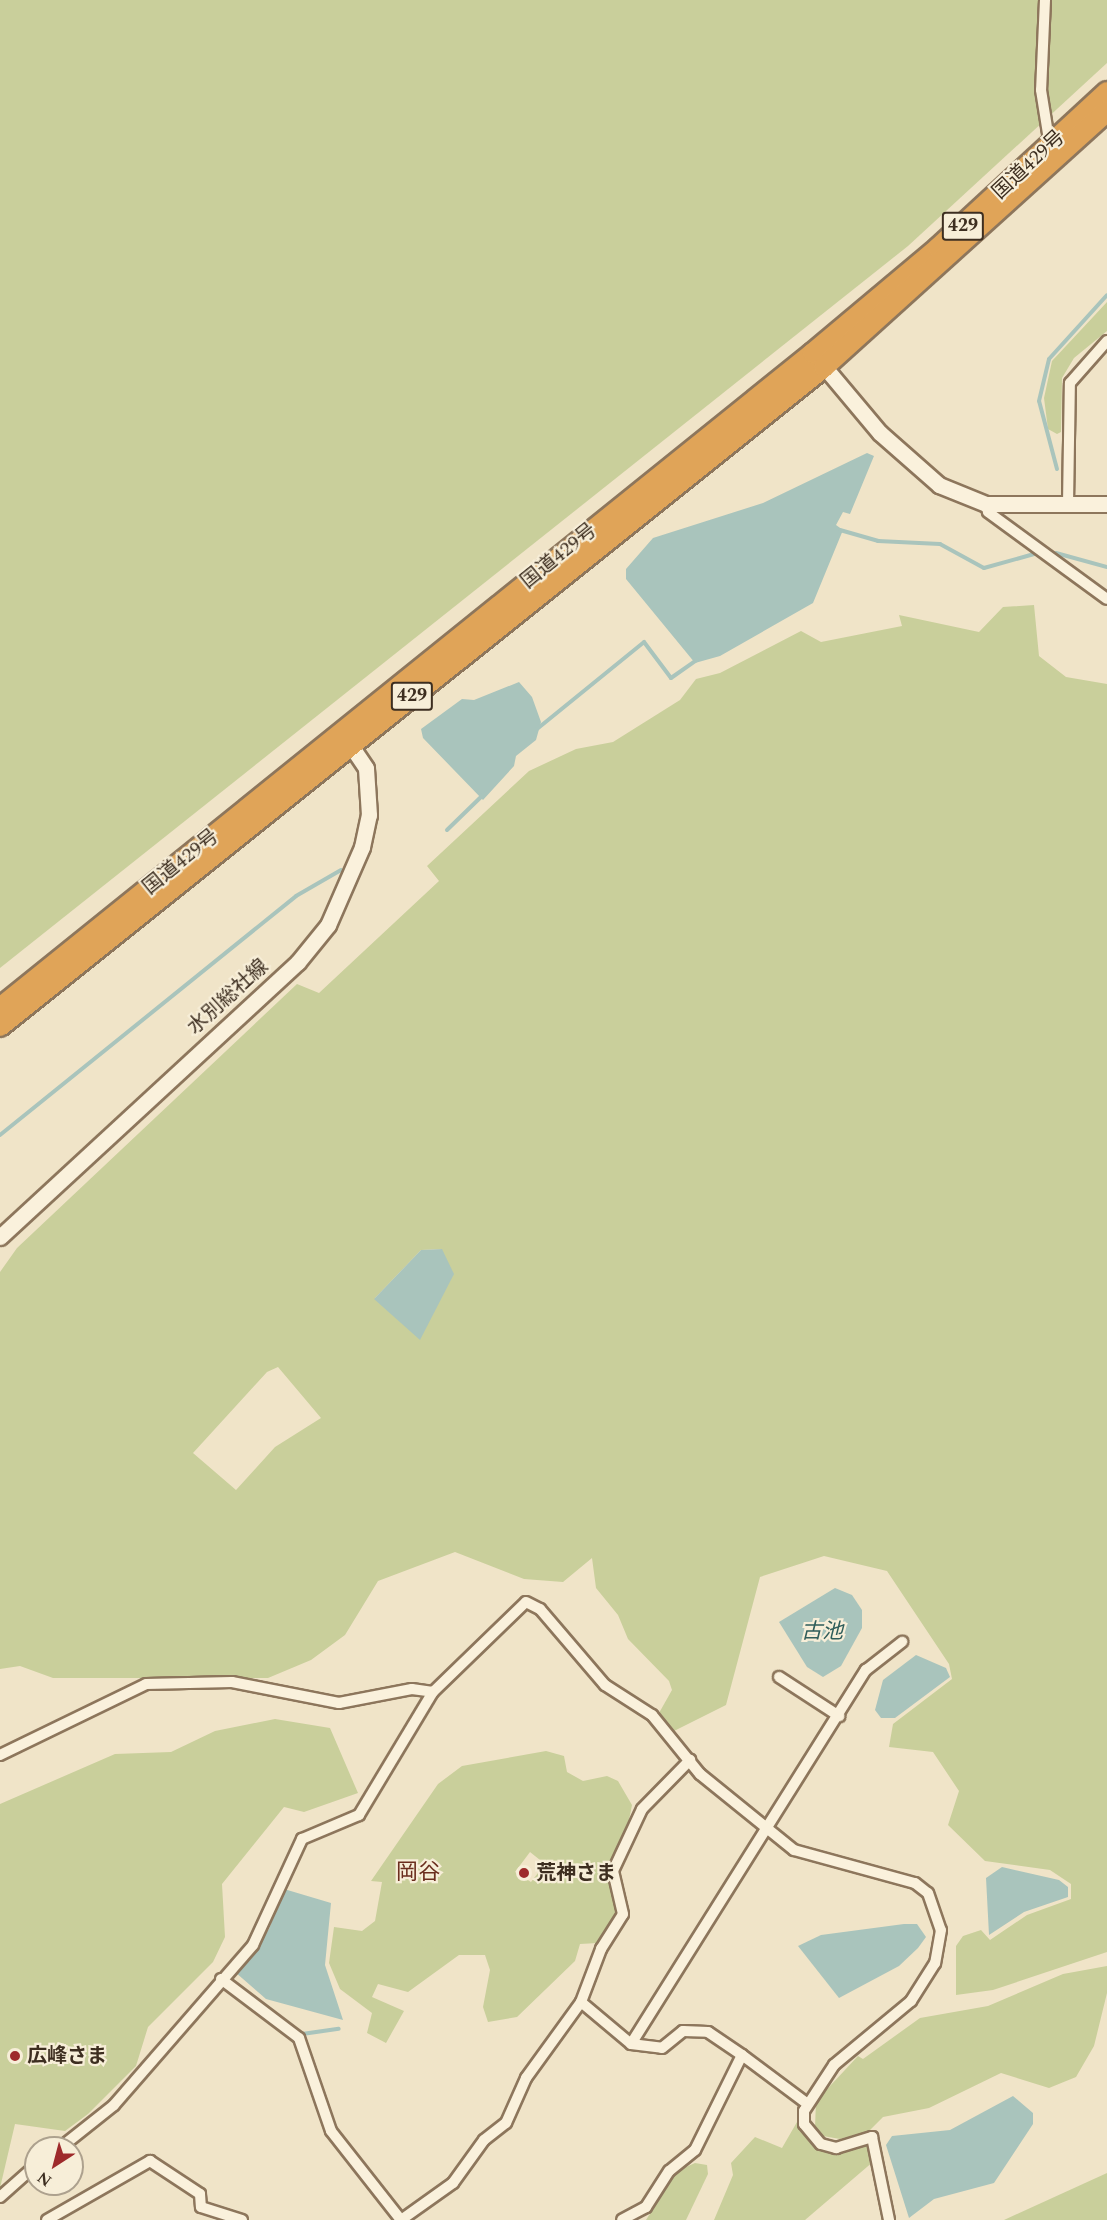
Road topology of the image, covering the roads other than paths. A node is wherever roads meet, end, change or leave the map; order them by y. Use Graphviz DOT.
graph roads {
  1 [pos="1046,0"];
  2 [pos="1107,92"];
  3 [pos="1107,111"];
  4 [pos="1050,146"];
  5 [pos="1107,341"];
  6 [pos="818,360"];
  7 [pos="986,504"];
  8 [pos="1068,504"];
  9 [pos="1107,504"];
  10 [pos="1107,599"];
  11 [pos="346,739"];
  12 [pos="0,1008"];
  13 [pos="0,1026"];
  14 [pos="0,1237"];
  15 [pos="902,1642"];
  16 [pos="779,1677"];
  17 [pos="433,1692"];
  18 [pos="839,1716"];
  19 [pos="0,1755"];
  20 [pos="690,1760"];
  21 [pos="769,1831"];
  22 [pos="221,1979"];
  23 [pos="581,2002"];
  24 [pos="632,2044"];
  25 [pos="742,2055"];
  26 [pos="805,2102"];
  27 [pos="75,2136"];
  28 [pos="24,2176"];
  29 [pos="0,2197"];
  30 [pos="201,2207"];
  31 [pos="47,2220"];
  32 [pos="199,2220"];
  33 [pos="242,2220"];
  34 [pos="622,2220"];
  35 [pos="889,2220"];
  1 -- 4 [label="street"];
  2 -- 4 [label="highway, 国道429号 / 429"];
  3 -- 6 [label="highway, 国道429号 / 429"];
  4 -- 6 [label="highway, 国道429号 / 429"];
  5 -- 8 [label="street"];
  6 -- 7 [label="main road"];
  6 -- 11 [label="highway, 国道429号 / 429"];
  7 -- 8 [label="main road"];
  7 -- 10 [label="street"];
  8 -- 9 [label="main road"];
  11 -- 12 [label="highway, 国道429号 / 429"];
  11 -- 13 [label="highway, 国道429号 / 429"];
  11 -- 14 [label="main road, 水別総社線"];
  15 -- 18 [label="street"];
  16 -- 18 [label="street"];
  17 -- 19 [label="street"];
  17 -- 20 [label="street"];
  17 -- 22 [label="street"];
  18 -- 21 [label="street"];
  20 -- 21 [label="street"];
  20 -- 23 [label="street"];
  21 -- 24 [label="street"];
  21 -- 26 [label="street"];
  22 -- 23 [label="street"];
  22 -- 27 [label="street"];
  23 -- 24 [label="street"];
  24 -- 25 [label="street"];
  25 -- 26 [label="street"];
  25 -- 34 [label="street"];
  26 -- 35 [label="street"];
  28 -- 29 [label="street"];
  30 -- 31 [label="street"];
  30 -- 32 [label="street"];
  30 -- 33 [label="street"];
}
